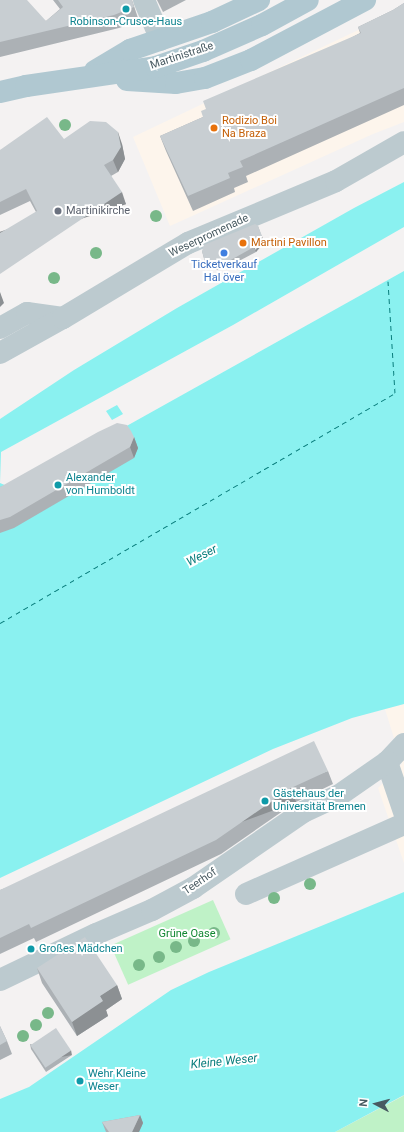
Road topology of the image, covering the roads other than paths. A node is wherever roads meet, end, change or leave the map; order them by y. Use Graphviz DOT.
graph roads {
  1 [pos="144,0"];
  2 [pos="259,0"];
  3 [pos="308,0"];
  4 [pos="365,0"];
  5 [pos="161,40"];
  6 [pos="86,77"];
  7 [pos="0,92"];
  8 [pos="404,142"];
  9 [pos="63,318"];
  10 [pos="0,328"];
  11 [pos="0,353"];
  12 [pos="404,744"];
  13 [pos="387,762"];
  14 [pos="404,812"];
  15 [pos="404,824"];
  16 [pos="246,894"];
  17 [pos="0,980"];
  1 -- 5 [label="street"];
  2 -- 5 [label="main road"];
  3 -- 6 [label="main road, Martinistraße"];
  4 -- 6 [label="main road"];
  5 -- 6 [label="main road"];
  6 -- 7 [label="main road, Martinistraße"];
  8 -- 9 [label="street, Weserpromenade"];
  9 -- 10 [label="street"];
  9 -- 11 [label="street, Weserpromenade"];
  12 -- 13 [label="street, Teerhof"];
  13 -- 14 [label="street"];
  13 -- 17 [label="street, Teerhof"];
  15 -- 16 [label="street"];
}
